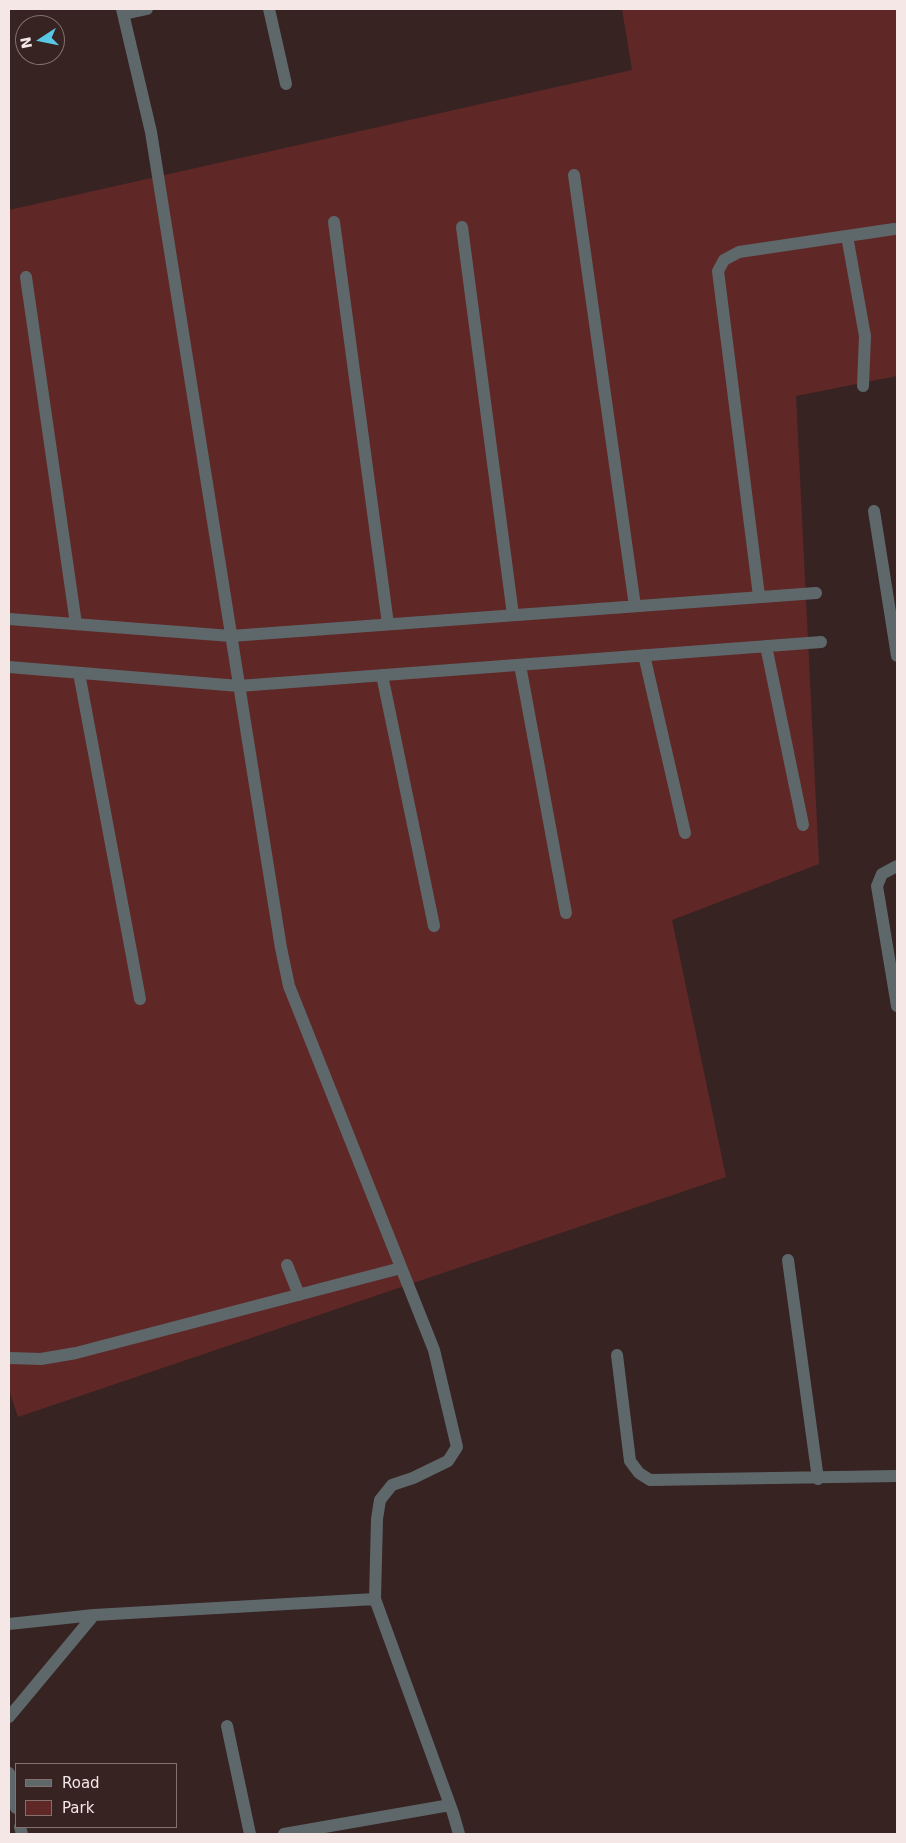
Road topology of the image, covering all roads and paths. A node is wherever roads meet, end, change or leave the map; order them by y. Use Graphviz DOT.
graph roads {
  1 [pos="147,9"];
  2 [pos="269,9"];
  3 [pos="123,11"];
  4 [pos="286,84"];
  5 [pos="574,175"];
  6 [pos="334,222"];
  7 [pos="462,227"];
  8 [pos="894,229"];
  9 [pos="847,236"];
  10 [pos="26,277"];
  11 [pos="863,386"];
  12 [pos="874,511"];
  13 [pos="816,592"];
  14 [pos="759,596"];
  15 [pos="635,606"];
  16 [pos="513,615"];
  17 [pos="9,619"];
  18 [pos="76,624"];
  19 [pos="388,624"];
  20 [pos="231,636"];
  21 [pos="821,642"];
  22 [pos="766,646"];
  23 [pos="644,655"];
  24 [pos="897,656"];
  25 [pos="520,665"];
  26 [pos="9,667"];
  27 [pos="79,673"];
  28 [pos="382,675"];
  29 [pos="240,686"];
  30 [pos="803,825"];
  31 [pos="684,833"];
  32 [pos="897,866"];
  33 [pos="566,913"];
  34 [pos="434,926"];
  35 [pos="140,999"];
  36 [pos="897,1006"];
  37 [pos="788,1260"];
  38 [pos="287,1265"];
  39 [pos="401,1268"];
  40 [pos="299,1295"];
  41 [pos="617,1355"];
  42 [pos="9,1358"];
  43 [pos="897,1476"];
  44 [pos="818,1479"];
  45 [pos="375,1599"];
  46 [pos="94,1615"];
  47 [pos="9,1624"];
  48 [pos="9,1717"];
  49 [pos="227,1726"];
  50 [pos="9,1773"];
  51 [pos="15,1803"];
  52 [pos="450,1805"];
  53 [pos="250,1834"];
  54 [pos="284,1834"];
  55 [pos="459,1834"];
  1 -- 3 [label="street"];
  2 -- 4 [label="street"];
  3 -- 20 [label="street"];
  5 -- 15 [label="street"];
  6 -- 19 [label="street"];
  7 -- 16 [label="street"];
  8 -- 9 [label="street"];
  9 -- 11 [label="street"];
  9 -- 14 [label="street"];
  10 -- 18 [label="street"];
  12 -- 24 [label="street"];
  13 -- 14 [label="street"];
  14 -- 15 [label="street"];
  15 -- 16 [label="street"];
  16 -- 19 [label="street"];
  17 -- 18 [label="street"];
  18 -- 20 [label="street"];
  19 -- 20 [label="street"];
  20 -- 29 [label="street"];
  21 -- 22 [label="street"];
  22 -- 23 [label="street"];
  22 -- 30 [label="street"];
  23 -- 25 [label="street"];
  23 -- 31 [label="street"];
  25 -- 28 [label="street"];
  25 -- 33 [label="street"];
  26 -- 27 [label="street"];
  27 -- 29 [label="street"];
  27 -- 35 [label="street"];
  28 -- 29 [label="street"];
  28 -- 34 [label="street"];
  29 -- 39 [label="street"];
  32 -- 36 [label="street"];
  37 -- 44 [label="street"];
  38 -- 40 [label="street"];
  39 -- 40 [label="street"];
  39 -- 45 [label="street"];
  40 -- 42 [label="street"];
  41 -- 44 [label="street"];
  43 -- 44 [label="street"];
  45 -- 46 [label="street"];
  45 -- 52 [label="street"];
  46 -- 47 [label="street"];
  46 -- 48 [label="street"];
  49 -- 53 [label="street"];
  50 -- 51 [label="street"];
  52 -- 54 [label="street"];
  52 -- 55 [label="street"];
}
